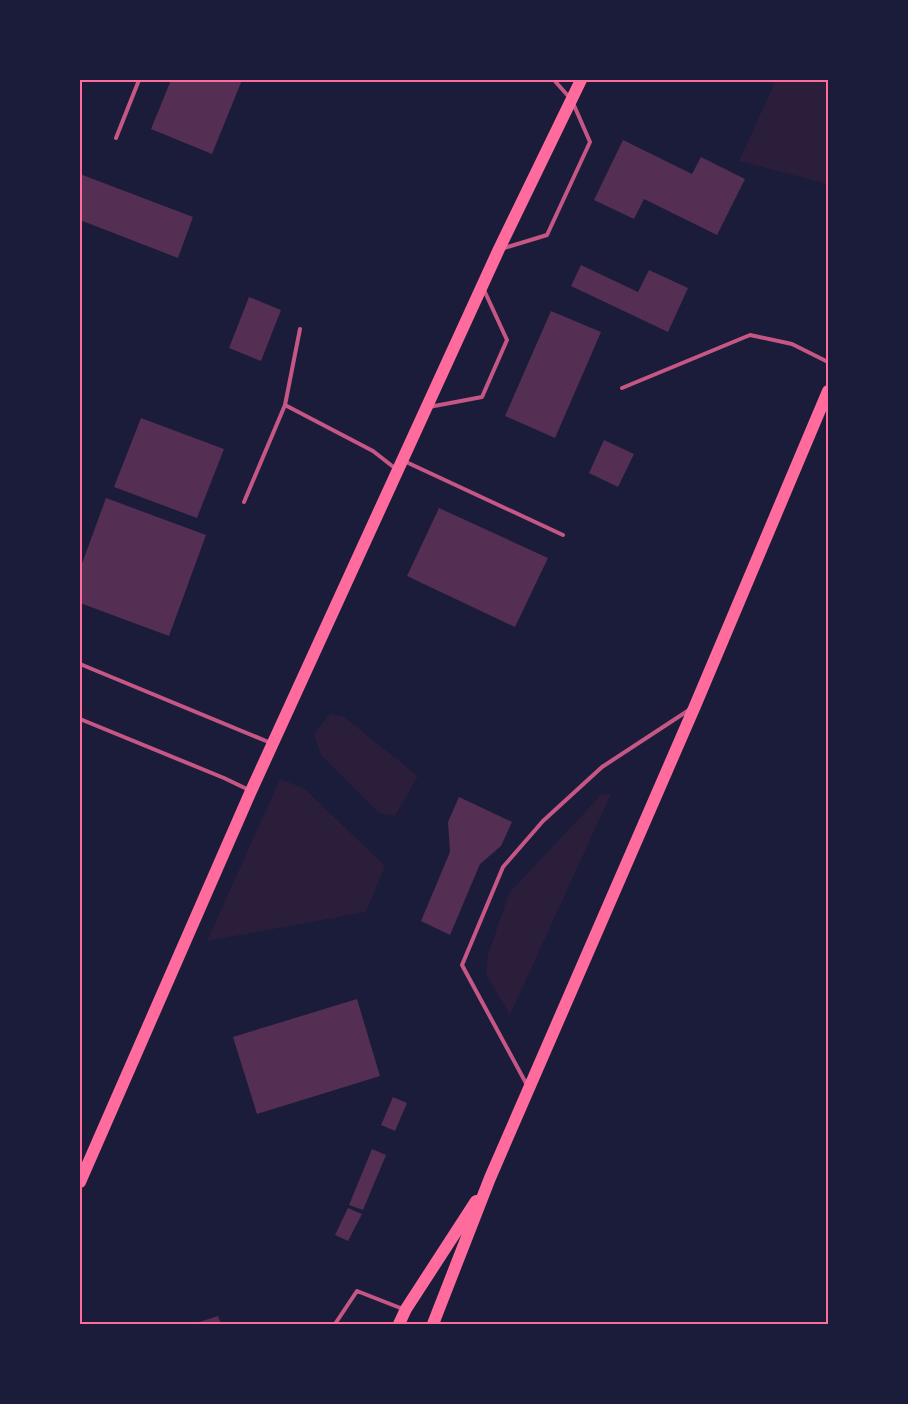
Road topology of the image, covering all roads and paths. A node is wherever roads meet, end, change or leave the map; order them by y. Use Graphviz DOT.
graph roads {
  1 [pos="139,80"];
  2 [pos="554,80"];
  3 [pos="581,80"];
  4 [pos="571,100"];
  5 [pos="116,138"];
  6 [pos="499,249"];
  7 [pos="482,286"];
  8 [pos="300,329"];
  9 [pos="828,362"];
  10 [pos="622,388"];
  11 [pos="828,391"];
  12 [pos="284,405"];
  13 [pos="426,408"];
  14 [pos="400,465"];
  15 [pos="244,502"];
  16 [pos="563,535"];
  17 [pos="80,664"];
  18 [pos="695,706"];
  19 [pos="80,719"];
  20 [pos="274,744"];
  21 [pos="251,791"];
  22 [pos="528,1089"];
  23 [pos="490,1178"];
  24 [pos="80,1182"];
  25 [pos="406,1309"];
  26 [pos="335,1324"];
  27 [pos="400,1324"];
  28 [pos="433,1324"];
  1 -- 5 [label="lane"];
  2 -- 4 [label="lane"];
  3 -- 4 [label="main road"];
  4 -- 6 [label="main road"];
  4 -- 6 [label="lane"];
  6 -- 7 [label="main road"];
  7 -- 13 [label="main road"];
  7 -- 13 [label="lane"];
  8 -- 12 [label="lane"];
  9 -- 10 [label="lane"];
  11 -- 18 [label="main road"];
  12 -- 14 [label="lane"];
  12 -- 15 [label="lane"];
  13 -- 14 [label="main road"];
  14 -- 16 [label="lane"];
  14 -- 20 [label="main road"];
  17 -- 20 [label="lane"];
  18 -- 22 [label="main road"];
  18 -- 22 [label="lane"];
  19 -- 21 [label="lane"];
  20 -- 21 [label="main road"];
  21 -- 24 [label="main road"];
  22 -- 23 [label="main road"];
  23 -- 25 [label="main road"];
  23 -- 28 [label="main road"];
  25 -- 26 [label="lane"];
  25 -- 27 [label="main road"];
}
